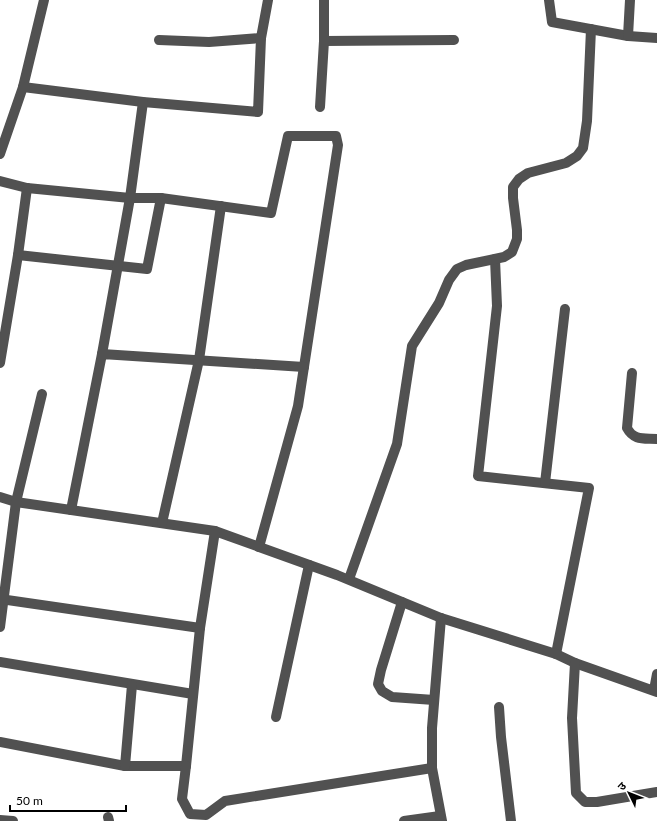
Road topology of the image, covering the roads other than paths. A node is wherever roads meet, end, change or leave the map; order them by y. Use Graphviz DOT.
graph roads {
  1 [pos="44,0"];
  2 [pos="268,0"];
  3 [pos="324,0"];
  4 [pos="549,0"];
  5 [pos="630,0"];
  6 [pos="591,29"];
  7 [pos="628,36"];
  8 [pos="261,38"];
  9 [pos="657,38"];
  10 [pos="159,40"];
  11 [pos="454,40"];
  12 [pos="324,41"];
  13 [pos="23,87"];
  14 [pos="143,102"];
  15 [pos="320,107"];
  16 [pos="0,154"];
  17 [pos="0,181"];
  18 [pos="27,188"];
  19 [pos="130,198"];
  20 [pos="161,198"];
  21 [pos="221,206"];
  22 [pos="18,255"];
  23 [pos="495,259"];
  24 [pos="117,266"];
  25 [pos="565,309"];
  26 [pos="102,354"];
  27 [pos="199,360"];
  28 [pos="0,363"];
  29 [pos="304,367"];
  30 [pos="632,374"];
  31 [pos="42,394"];
  32 [pos="657,439"];
  33 [pos="545,483"];
  34 [pos="0,497"];
  35 [pos="16,502"];
  36 [pos="71,510"];
  37 [pos="162,523"];
  38 [pos="215,531"];
  39 [pos="259,547"];
  40 [pos="309,565"];
  41 [pos="349,579"];
  42 [pos="2,599"];
  43 [pos="402,602"];
  44 [pos="440,618"];
  45 [pos="0,627"];
  46 [pos="200,628"];
  47 [pos="556,654"];
  48 [pos="0,662"];
  49 [pos="575,664"];
  50 [pos="657,674"];
  51 [pos="132,685"];
  52 [pos="655,691"];
  53 [pos="193,694"];
  54 [pos="434,700"];
  55 [pos="499,707"];
  56 [pos="276,717"];
  57 [pos="0,742"];
  58 [pos="125,766"];
  59 [pos="186,766"];
  60 [pos="432,768"];
  61 [pos="657,792"];
  62 [pos="206,818"];
  63 [pos="441,819"];
  64 [pos="0,820"];
  65 [pos="13,821"];
  66 [pos="404,821"];
  67 [pos="511,821"];
  1 -- 13 [label="street"];
  2 -- 8 [label="street"];
  3 -- 12 [label="street"];
  4 -- 6 [label="street"];
  5 -- 7 [label="street"];
  6 -- 7 [label="street"];
  6 -- 23 [label="street"];
  7 -- 9 [label="street"];
  8 -- 10 [label="street"];
  8 -- 14 [label="street"];
  11 -- 12 [label="street"];
  12 -- 15 [label="street"];
  13 -- 14 [label="street"];
  13 -- 16 [label="street"];
  14 -- 19 [label="street"];
  17 -- 18 [label="street"];
  18 -- 19 [label="street"];
  18 -- 22 [label="street"];
  19 -- 20 [label="street"];
  19 -- 24 [label="street"];
  20 -- 21 [label="street"];
  20 -- 24 [label="street"];
  21 -- 27 [label="street"];
  21 -- 29 [label="street"];
  22 -- 24 [label="street"];
  22 -- 28 [label="street"];
  23 -- 33 [label="street"];
  23 -- 41 [label="street"];
  24 -- 26 [label="street"];
  25 -- 33 [label="street"];
  26 -- 27 [label="street"];
  26 -- 36 [label="street"];
  27 -- 29 [label="street"];
  27 -- 37 [label="street"];
  29 -- 39 [label="street"];
  30 -- 32 [label="street"];
  31 -- 35 [label="street"];
  33 -- 47 [label="street"];
  34 -- 35 [label="street"];
  35 -- 36 [label="street"];
  35 -- 42 [label="street"];
  36 -- 37 [label="street"];
  37 -- 38 [label="street"];
  38 -- 39 [label="street"];
  38 -- 46 [label="street"];
  39 -- 40 [label="street"];
  40 -- 41 [label="street"];
  40 -- 56 [label="street"];
  41 -- 43 [label="street"];
  42 -- 45 [label="street"];
  42 -- 46 [label="street"];
  43 -- 44 [label="street"];
  43 -- 54 [label="street"];
  44 -- 47 [label="street"];
  44 -- 54 [label="street"];
  46 -- 53 [label="street"];
  47 -- 49 [label="street"];
  48 -- 51 [label="street"];
  49 -- 52 [label="street"];
  49 -- 61 [label="street"];
  50 -- 52 [label="street"];
  51 -- 53 [label="street"];
  51 -- 58 [label="street"];
  53 -- 59 [label="street"];
  54 -- 60 [label="street"];
  55 -- 67 [label="street"];
  57 -- 58 [label="street"];
  58 -- 59 [label="street"];
  59 -- 62 [label="street"];
  60 -- 62 [label="street"];
  60 -- 63 [label="street"];
  63 -- 66 [label="street"];
  64 -- 65 [label="street"];
}
